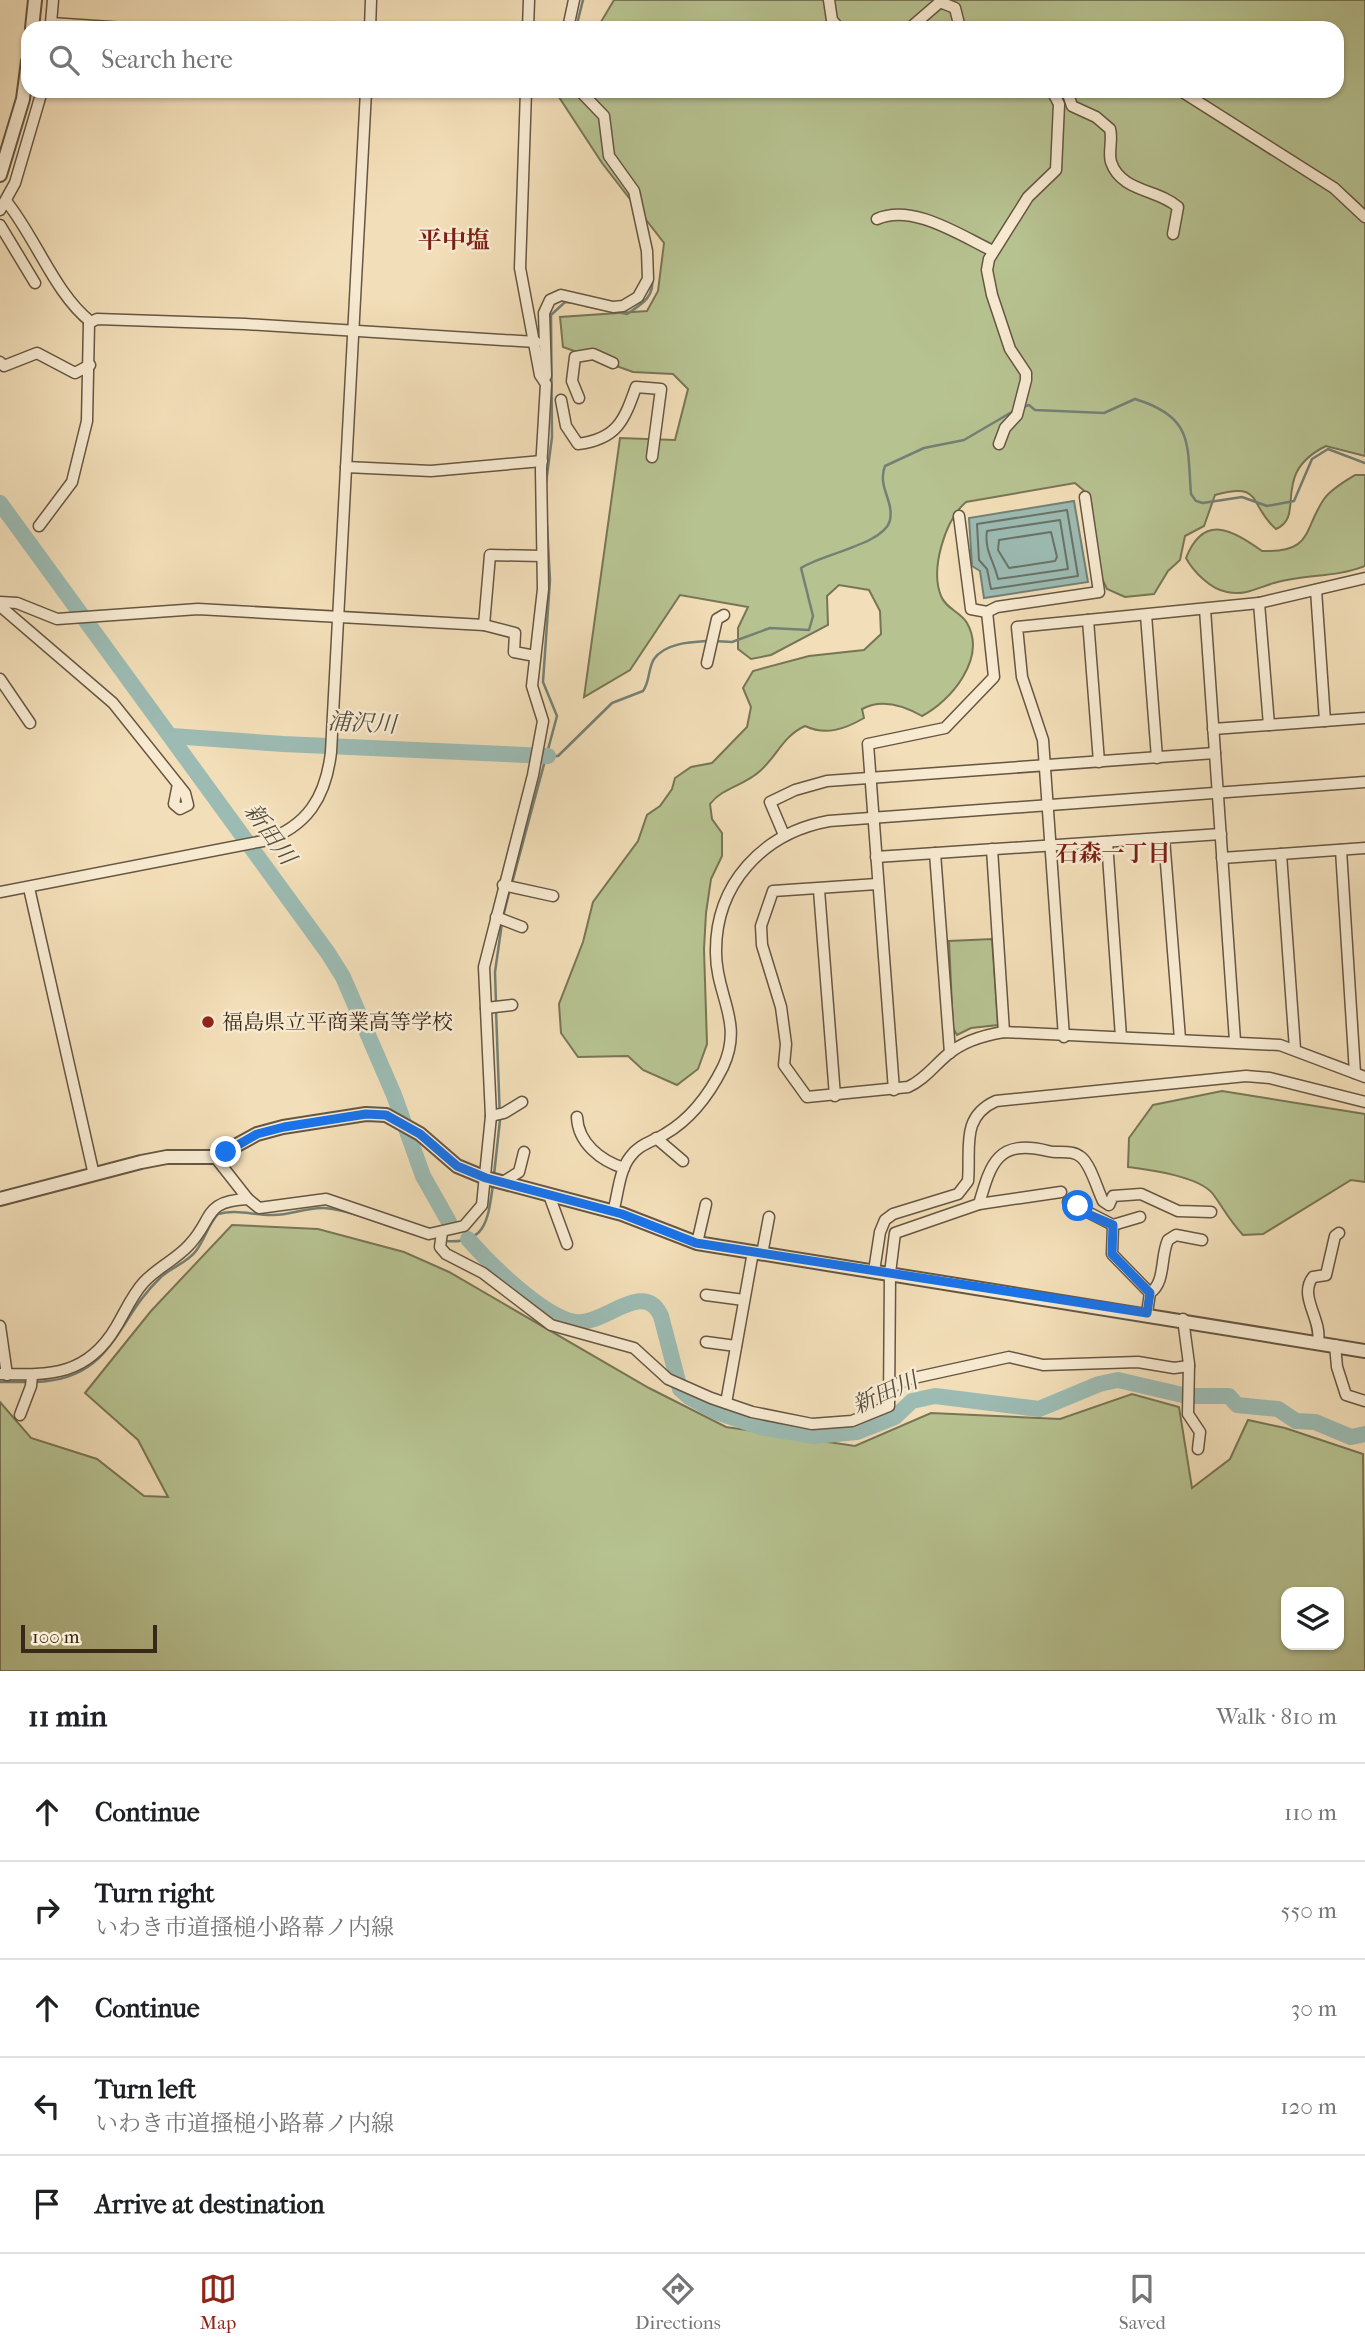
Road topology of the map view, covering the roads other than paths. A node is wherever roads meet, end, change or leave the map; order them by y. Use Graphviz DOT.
graph roads {
  1 [pos="35,0"];
  2 [pos="53,0"];
  3 [pos="371,0"];
  4 [pos="529,0"];
  5 [pos="574,0"];
  6 [pos="829,0"];
  7 [pos="33,21"];
  8 [pos="51,21"];
  9 [pos="370,21"];
  10 [pos="528,21"];
  11 [pos="570,21"];
  12 [pos="833,21"];
  13 [pos="917,21"];
  14 [pos="958,21"];
  15 [pos="23,98"];
  16 [pos="40,98"];
  17 [pos="366,98"];
  18 [pos="526,98"];
  19 [pos="587,98"];
  20 [pos="1056,98"];
  21 [pos="1069,98"];
  22 [pos="1192,98"];
  23 [pos="0,175"];
  24 [pos="6,201"];
  25 [pos="0,211"];
  26 [pos="1365,217"];
  27 [pos="877,219"];
  28 [pos="0,225"];
  29 [pos="1173,234"];
  30 [pos="993,251"];
  31 [pos="35,282"];
  32 [pos="91,322"];
  33 [pos="353,332"];
  34 [pos="536,342"];
  35 [pos="0,362"];
  36 [pos="614,363"];
  37 [pos="90,365"];
  38 [pos="546,384"];
  39 [pos="561,400"];
  40 [pos="545,402"];
  41 [pos="999,444"];
  42 [pos="652,457"];
  43 [pos="542,461"];
  44 [pos="346,467"];
  45 [pos="1084,497"];
  46 [pos="960,516"];
  47 [pos="39,526"];
  48 [pos="542,556"];
  49 [pos="1365,578"];
  50 [pos="1316,590"];
  51 [pos="1259,603"];
  52 [pos="0,604"];
  53 [pos="1205,609"];
  54 [pos="987,612"];
  55 [pos="724,615"];
  56 [pos="1146,615"];
  57 [pos="338,618"];
  58 [pos="1088,620"];
  59 [pos="484,625"];
  60 [pos="535,656"];
  61 [pos="707,663"];
  62 [pos="2,686"];
  63 [pos="1365,718"];
  64 [pos="1325,721"];
  65 [pos="30,723"];
  66 [pos="1269,725"];
  67 [pos="1213,729"];
  68 [pos="1215,753"];
  69 [pos="1157,758"];
  70 [pos="1100,762"];
  71 [pos="1044,766"];
  72 [pos="870,779"];
  73 [pos="1365,782"];
  74 [pos="178,784"];
  75 [pos="1218,793"];
  76 [pos="1047,808"];
  77 [pos="873,820"];
  78 [pos="1221,834"];
  79 [pos="784,835"];
  80 [pos="1164,838"];
  81 [pos="1107,842"];
  82 [pos="1050,846"];
  83 [pos="1365,848"];
  84 [pos="992,849"];
  85 [pos="1341,850"];
  86 [pos="935,853"];
  87 [pos="1281,854"];
  88 [pos="876,857"];
  89 [pos="1222,858"];
  90 [pos="877,884"];
  91 [pos="503,885"];
  92 [pos="29,888"];
  93 [pos="819,890"];
  94 [pos="0,892"];
  95 [pos="553,896"];
  96 [pos="496,917"];
  97 [pos="522,927"];
  98 [pos="512,1005"];
  99 [pos="486,1009"];
  100 [pos="1004,1032"];
  101 [pos="1064,1037"];
  102 [pos="1121,1037"];
  103 [pos="1180,1039"];
  104 [pos="1235,1041"];
  105 [pos="1295,1049"];
  106 [pos="950,1053"];
  107 [pos="1360,1075"];
  108 [pos="894,1090"];
  109 [pos="835,1096"];
  110 [pos="522,1102"];
  111 [pos="1365,1102"];
  112 [pos="491,1116"];
  113 [pos="577,1117"];
  114 [pos="656,1139"];
  115 [pos="524,1152"];
  116 [pos="215,1157"];
  117 [pos="683,1161"];
  118 [pos="624,1168"];
  119 [pos="94,1175"];
  120 [pos="494,1180"];
  121 [pos="1061,1192"];
  122 [pos="549,1195"];
  123 [pos="1174,1196"];
  124 [pos="0,1199"];
  125 [pos="248,1199"];
  126 [pos="1068,1202"];
  127 [pos="979,1204"];
  128 [pos="706,1205"];
  129 [pos="1167,1206"];
  130 [pos="613,1212"];
  131 [pos="1211,1212"];
  132 [pos="769,1217"];
  133 [pos="1140,1217"];
  134 [pos="1113,1225"];
  135 [pos="1339,1233"];
  136 [pos="443,1237"];
  137 [pos="1202,1240"];
  138 [pos="696,1243"];
  139 [pos="567,1244"];
  140 [pos="757,1253"];
  141 [pos="874,1271"];
  142 [pos="890,1273"];
  143 [pos="1150,1293"];
  144 [pos="706,1295"];
  145 [pos="744,1300"];
  146 [pos="1147,1313"];
  147 [pos="1183,1319"];
  148 [pos="0,1326"];
  149 [pos="1318,1341"];
  150 [pos="706,1342"];
  151 [pos="1335,1345"];
  152 [pos="736,1346"];
  153 [pos="1365,1351"];
  154 [pos="1189,1366"];
  155 [pos="3,1374"];
  156 [pos="32,1375"];
  157 [pos="889,1388"];
  158 [pos="1365,1401"];
  159 [pos="726,1403"];
  160 [pos="20,1415"];
  161 [pos="1198,1449"];
  1 -- 7 [label="street"];
  2 -- 8 [label="street"];
  3 -- 9 [label="street"];
  4 -- 10 [label="street"];
  5 -- 11 [label="street"];
  6 -- 12 [label="street"];
  13 -- 14 [label="street"];
  15 -- 23 [label="street"];
  16 -- 24 [label="street"];
  17 -- 33 [label="street"];
  18 -- 34 [label="street"];
  19 -- 38 [label="street"];
  20 -- 30 [label="street"];
  21 -- 29 [label="street"];
  22 -- 26 [label="street"];
  24 -- 25 [label="street"];
  24 -- 32 [label="street"];
  27 -- 30 [label="street"];
  28 -- 31 [label="street"];
  30 -- 41 [label="street"];
  32 -- 33 [label="street"];
  32 -- 37 [label="street"];
  33 -- 34 [label="street"];
  33 -- 44 [label="street"];
  34 -- 38 [label="street"];
  35 -- 37 [label="street"];
  36 -- 39 [label="street"];
  37 -- 47 [label="street"];
  38 -- 40 [label="street"];
  39 -- 40 [label="street"];
  39 -- 42 [label="street"];
  40 -- 43 [label="street"];
  43 -- 44 [label="street"];
  43 -- 48 [label="street"];
  44 -- 57 [label="street"];
  45 -- 54 [label="street"];
  46 -- 54 [label="street"];
  48 -- 59 [label="street"];
  48 -- 60 [label="street"];
  49 -- 50 [label="street"];
  50 -- 51 [label="street"];
  50 -- 64 [label="street"];
  51 -- 53 [label="street"];
  51 -- 66 [label="street"];
  52 -- 57 [label="street"];
  52 -- 74 [label="street"];
  53 -- 56 [label="street"];
  53 -- 67 [label="street"];
  54 -- 72 [label="street"];
  55 -- 61 [label="street"];
  56 -- 58 [label="street"];
  56 -- 69 [label="street"];
  57 -- 59 [label="street"];
  57 -- 92 [label="street"];
  58 -- 70 [label="street"];
  58 -- 71 [label="street"];
  59 -- 60 [label="street"];
  60 -- 91 [label="street"];
  62 -- 65 [label="street"];
  63 -- 64 [label="street"];
  64 -- 66 [label="street"];
  66 -- 67 [label="street"];
  67 -- 68 [label="street"];
  68 -- 69 [label="street"];
  68 -- 75 [label="street"];
  69 -- 70 [label="street"];
  70 -- 71 [label="street"];
  71 -- 72 [label="street"];
  71 -- 76 [label="street"];
  72 -- 77 [label="street"];
  72 -- 79 [label="street"];
  73 -- 75 [label="street"];
  75 -- 76 [label="street"];
  75 -- 78 [label="street"];
  76 -- 77 [label="street"];
  76 -- 82 [label="street"];
  77 -- 79 [label="street"];
  77 -- 88 [label="street"];
  78 -- 80 [label="street"];
  78 -- 89 [label="street"];
  79 -- 114 [label="street"];
  80 -- 81 [label="street"];
  80 -- 103 [label="street"];
  81 -- 82 [label="street"];
  81 -- 102 [label="street"];
  82 -- 84 [label="street"];
  82 -- 101 [label="street"];
  83 -- 85 [label="street"];
  84 -- 86 [label="street"];
  84 -- 100 [label="street"];
  85 -- 87 [label="street"];
  85 -- 107 [label="street"];
  86 -- 88 [label="street"];
  86 -- 106 [label="street"];
  87 -- 89 [label="street"];
  87 -- 105 [label="street"];
  88 -- 90 [label="street"];
  89 -- 104 [label="street"];
  90 -- 93 [label="street"];
  90 -- 108 [label="street"];
  91 -- 95 [label="street"];
  91 -- 96 [label="street"];
  92 -- 94 [label="street"];
  92 -- 119 [label="street"];
  93 -- 109 [label="street"];
  93 -- 109 [label="street"];
  96 -- 97 [label="street"];
  96 -- 99 [label="street"];
  98 -- 99 [label="street"];
  99 -- 112 [label="street"];
  100 -- 101 [label="street"];
  100 -- 106 [label="street"];
  101 -- 102 [label="street"];
  102 -- 103 [label="street"];
  103 -- 104 [label="street"];
  104 -- 105 [label="street"];
  105 -- 107 [label="street"];
  106 -- 108 [label="street"];
  108 -- 109 [label="street"];
  110 -- 112 [label="street"];
  111 -- 141 [label="street"];
  112 -- 120 [label="street"];
  113 -- 118 [label="street"];
  114 -- 117 [label="street"];
  114 -- 118 [label="street"];
  115 -- 120 [label="street"];
  116 -- 119 [label="street"];
  116 -- 120 [label="street"];
  116 -- 125 [label="street"];
  118 -- 130 [label="street"];
  119 -- 124 [label="street"];
  120 -- 122 [label="street"];
  120 -- 136 [label="street"];
  121 -- 127 [label="street"];
  122 -- 130 [label="street"];
  122 -- 139 [label="street"];
  123 -- 129 [label="street"];
  125 -- 136 [label="street"];
  125 -- 156 [label="street"];
  126 -- 134 [label="street"];
  127 -- 129 [label="street"];
  127 -- 142 [label="street"];
  128 -- 138 [label="street"];
  129 -- 131 [label="street"];
  130 -- 138 [label="street"];
  132 -- 140 [label="street"];
  133 -- 134 [label="street"];
  134 -- 143 [label="street"];
  135 -- 149 [label="street"];
  136 -- 159 [label="street"];
  137 -- 143 [label="street"];
  138 -- 140 [label="street"];
  140 -- 141 [label="street"];
  140 -- 145 [label="street"];
  141 -- 142 [label="street"];
  142 -- 146 [label="street"];
  142 -- 157 [label="street"];
  143 -- 146 [label="street"];
  144 -- 145 [label="street"];
  145 -- 152 [label="street"];
  146 -- 147 [label="street"];
  147 -- 149 [label="street"];
  147 -- 154 [label="street"];
  148 -- 155 [label="street"];
  149 -- 151 [label="street"];
  150 -- 152 [label="street"];
  151 -- 153 [label="street"];
  151 -- 158 [label="street"];
  152 -- 159 [label="street"];
  154 -- 157 [label="street"];
  154 -- 161 [label="street"];
  155 -- 156 [label="street"];
  156 -- 160 [label="street"];
  157 -- 159 [label="street"];
}
